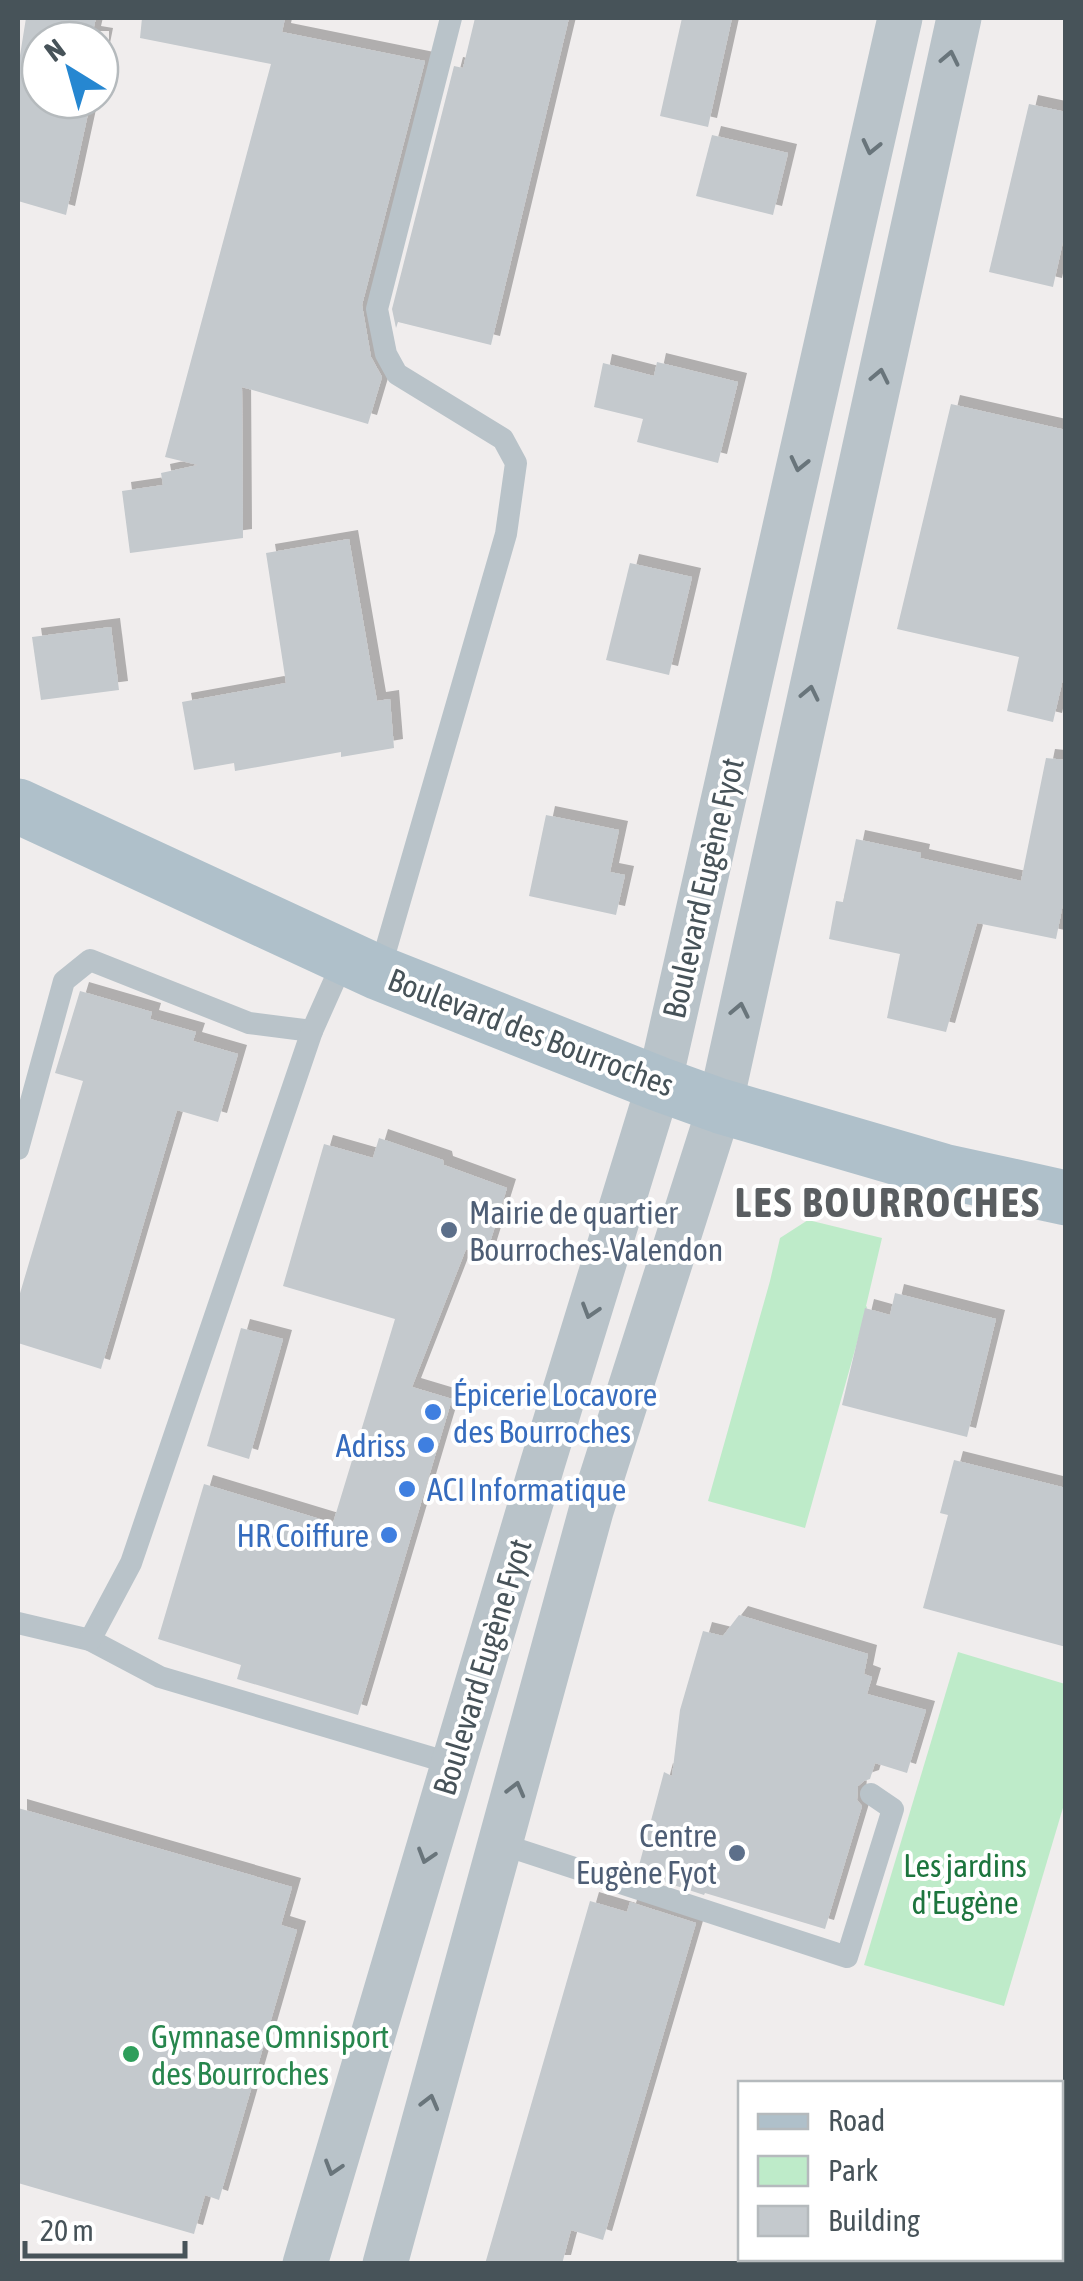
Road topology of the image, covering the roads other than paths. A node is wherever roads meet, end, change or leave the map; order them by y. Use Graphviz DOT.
graph roads {
  1 [pos="450,18"];
  2 [pos="900,18"];
  3 [pos="959,18"];
  4 [pos="18,806"];
  5 [pos="362,965"];
  6 [pos="312,1032"];
  7 [pos="659,1084"];
  8 [pos="720,1106"];
  9 [pos="18,1149"];
  10 [pos="1066,1198"];
  11 [pos="18,1623"];
  12 [pos="90,1640"];
  13 [pos="453,1764"];
  14 [pos="872,1794"];
  15 [pos="501,1844"];
  16 [pos="304,2264"];
  17 [pos="385,2264"];
  1 -- 5 [label="lane"];
  2 -- 7 [label="street, Boulevard Eugène Fyot, one-way"];
  8 -- 3 [label="street, Boulevard Eugène Fyot, one-way"];
  4 -- 5 [label="main road, Boulevard des Bourroches"];
  5 -- 6 [label="lane"];
  5 -- 7 [label="main road, Boulevard des Bourroches"];
  6 -- 9 [label="lane"];
  6 -- 12 [label="lane"];
  7 -- 8 [label="main road, Boulevard des Bourroches"];
  7 -- 13 [label="street, Boulevard Eugène Fyot, one-way"];
  8 -- 10 [label="main road, Boulevard des Bourroches"];
  15 -- 8 [label="street, Boulevard Eugène Fyot, one-way"];
  11 -- 12 [label="lane"];
  12 -- 13 [label="lane"];
  13 -- 16 [label="street, Boulevard Eugène Fyot, one-way"];
  14 -- 15 [label="lane"];
  17 -- 15 [label="street, Boulevard Eugène Fyot, one-way"];
}
